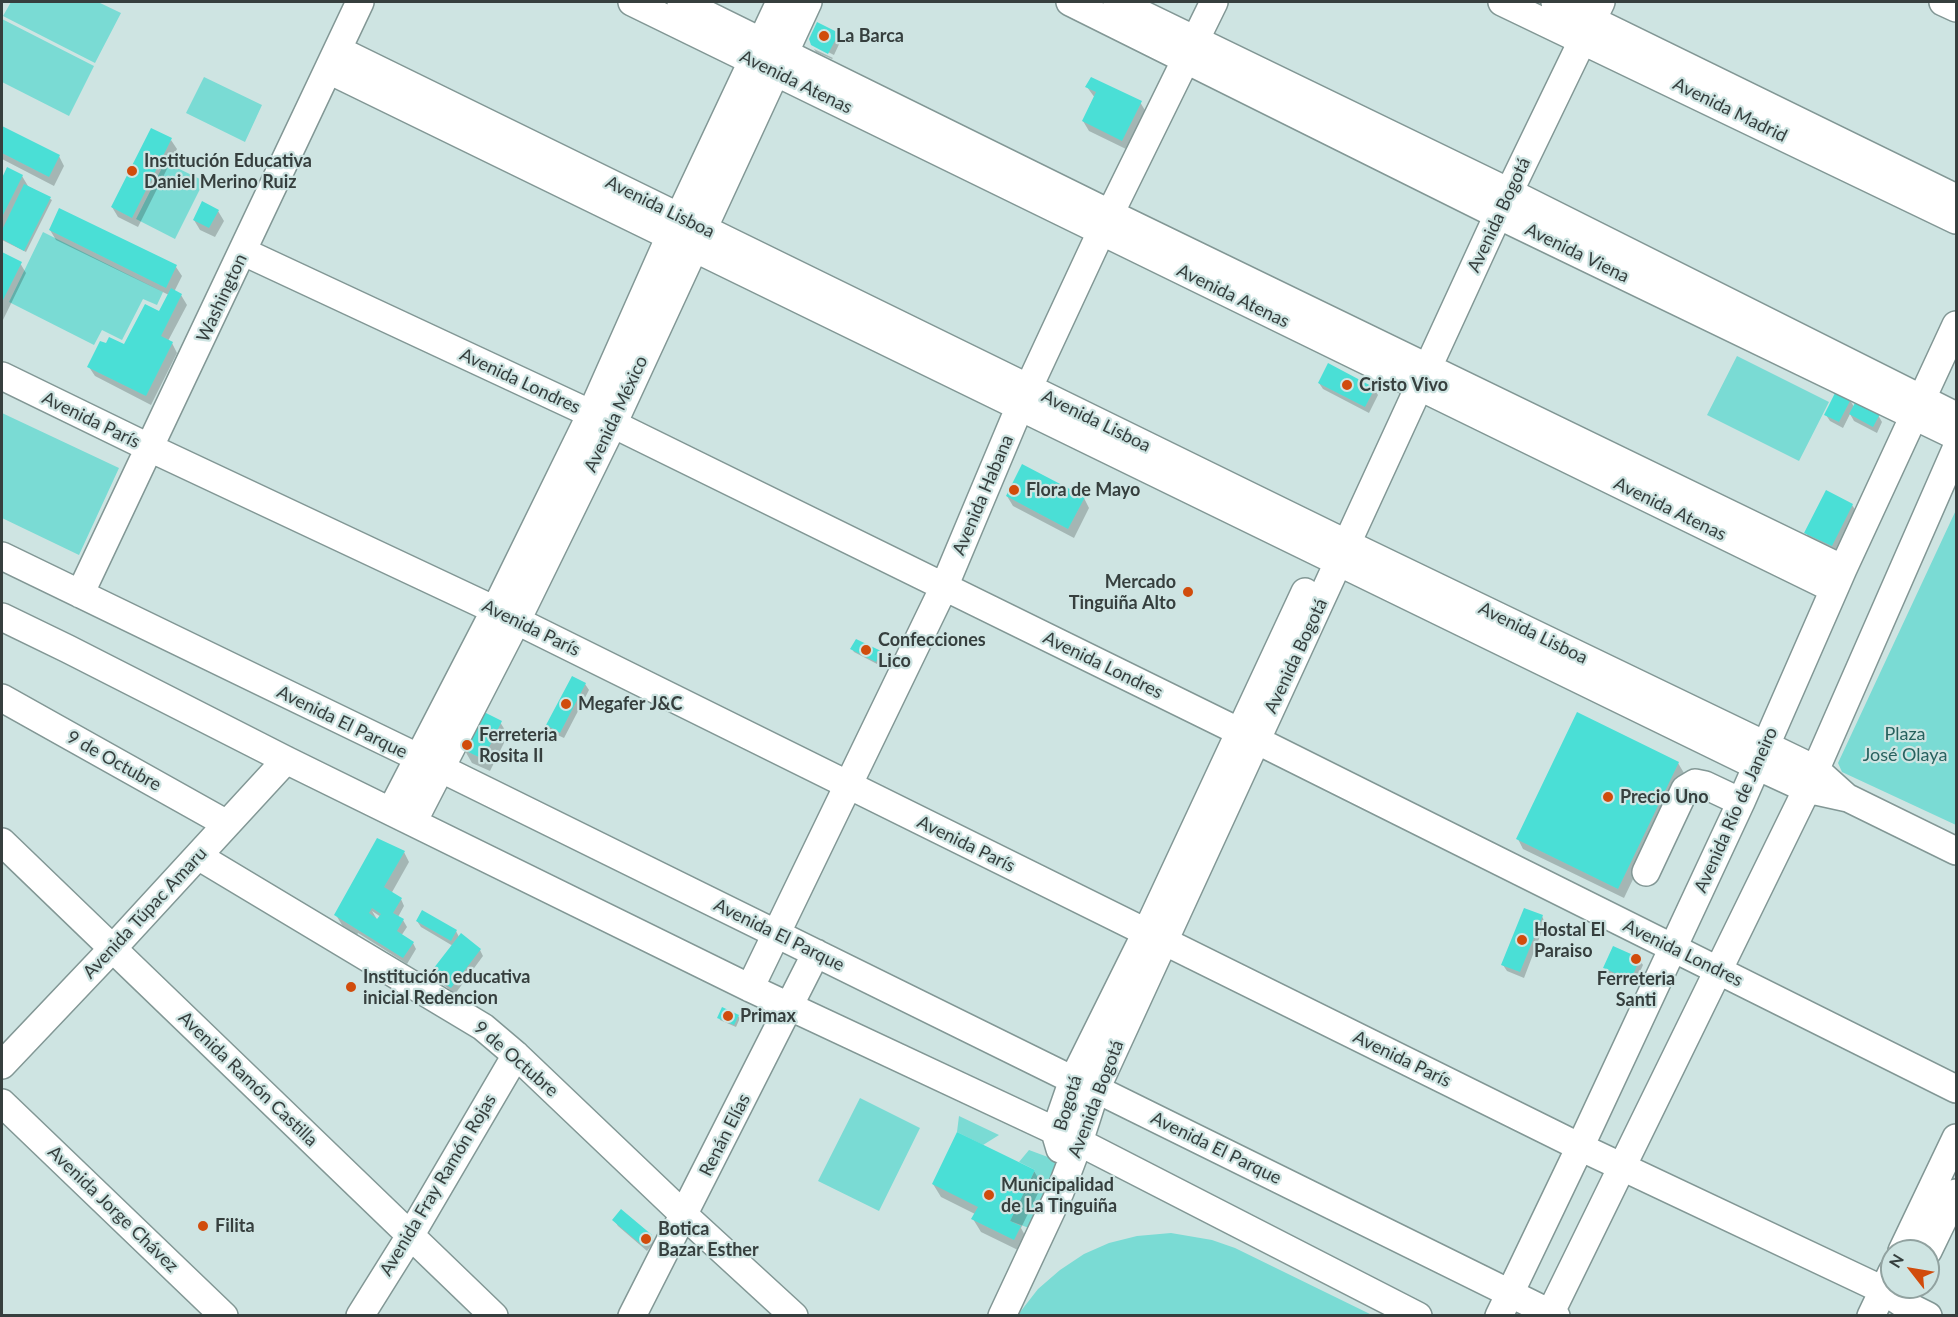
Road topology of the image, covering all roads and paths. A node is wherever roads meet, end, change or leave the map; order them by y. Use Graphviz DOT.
graph roads {
  1 [pos="360,2"];
  2 [pos="632,2"];
  3 [pos="681,2"];
  4 [pos="780,2"];
  5 [pos="808,2"];
  6 [pos="1070,2"];
  7 [pos="1117,2"];
  8 [pos="1214,2"];
  9 [pos="1502,2"];
  10 [pos="1943,2"];
  11 [pos="1956,8"];
  12 [pos="1580,15"];
  13 [pos="1192,50"];
  14 [pos="756,51"];
  15 [pos="334,60"];
  16 [pos="780,62"];
  17 [pos="1956,198"];
  18 [pos="1496,200"];
  19 [pos="1956,220"];
  20 [pos="1106,223"];
  21 [pos="686,232"];
  22 [pos="244,252"];
  23 [pos="1956,325"];
  24 [pos="1416,373"];
  25 [pos="2,376"];
  26 [pos="1024,397"];
  27 [pos="1918,407"];
  28 [pos="1956,416"];
  29 [pos="602,419"];
  30 [pos="1956,435"];
  31 [pos="150,448"];
  32 [pos="1956,449"];
  33 [pos="1335,549"];
  34 [pos="2,556"];
  35 [pos="1839,579"];
  36 [pos="944,587"];
  37 [pos="80,594"];
  38 [pos="506,615"];
  39 [pos="2,617"];
  40 [pos="2,698"];
  41 [pos="1249,737"];
  42 [pos="1761,756"];
  43 [pos="286,760"];
  44 [pos="429,764"];
  45 [pos="1811,779"];
  46 [pos="848,786"];
  47 [pos="1741,802"];
  48 [pos="402,816"];
  49 [pos="227,824"];
  50 [pos="2,842"];
  51 [pos="1956,851"];
  52 [pos="198,856"];
  53 [pos="1646,872"];
  54 [pos="778,933"];
  55 [pos="1155,937"];
  56 [pos="1672,947"];
  57 [pos="113,948"];
  58 [pos="816,953"];
  59 [pos="1718,970"];
  60 [pos="750,988"];
  61 [pos="789,1006"];
  62 [pos="516,1055"];
  63 [pos="2,1065"];
  64 [pos="1083,1079"];
  65 [pos="1956,1089"];
  66 [pos="2,1103"];
  67 [pos="1067,1137"];
  68 [pos="1956,1138"];
  69 [pos="1580,1147"];
  70 [pos="1621,1166"];
  71 [pos="1068,1173"];
  72 [pos="1956,1193"];
  73 [pos="684,1215"];
  74 [pos="410,1236"];
  75 [pos="1908,1239"];
  76 [pos="1934,1239"];
  77 [pos="1880,1285"];
  78 [pos="1890,1299"];
  79 [pos="1905,1299"];
  80 [pos="1504,1304"];
  81 [pos="1552,1314"];
  82 [pos="224,1316"];
  83 [pos="360,1316"];
  84 [pos="494,1316"];
  85 [pos="632,1316"];
  86 [pos="794,1316"];
  87 [pos="1002,1316"];
  88 [pos="1418,1316"];
  89 [pos="1872,1316"];
  90 [pos="1928,1316"];
  1 -- 15 [label="street, Washington"];
  2 -- 14 [label="street, Avenida Atenas"];
  3 -- 14 [label="street, Avenida Atenas"];
  4 -- 14 [label="street, Avenida México"];
  5 -- 16 [label="street, Avenida México"];
  6 -- 13 [label="street, Avenida Viena"];
  7 -- 13 [label="street, Avenida Viena"];
  8 -- 13 [label="street, Avenida Habana"];
  9 -- 12 [label="street, Avenida Madrid"];
  10 -- 11 [label="street"];
  12 -- 17 [label="street, Avenida Madrid"];
  12 -- 18 [label="street, Avenida Bogotá"];
  12 -- 19 [label="street, Avenida Madrid"];
  13 -- 18 [label="street, Avenida Viena"];
  13 -- 20 [label="street, Avenida Habana"];
  14 -- 16 [label="street, Avenida Atenas"];
  14 -- 21 [label="street, Avenida México"];
  15 -- 21 [label="street, Avenida Lisboa"];
  15 -- 22 [label="street, Washington"];
  16 -- 20 [label="street, Avenida Atenas"];
  16 -- 21 [label="street, Avenida México"];
  18 -- 24 [label="street, Avenida Bogotá"];
  18 -- 27 [label="street, Avenida Viena"];
  20 -- 24 [label="street, Avenida Atenas"];
  20 -- 26 [label="street, Avenida Habana"];
  21 -- 26 [label="street, Avenida Lisboa"];
  21 -- 29 [label="street, Avenida México"];
  22 -- 29 [label="street, Avenida Londres"];
  22 -- 31 [label="street, Washington"];
  23 -- 27 [label="street, Avenida Río de Janeiro"];
  24 -- 33 [label="street, Avenida Bogotá"];
  24 -- 35 [label="street, Avenida Atenas"];
  25 -- 31 [label="street, Avenida París"];
  26 -- 33 [label="street, Avenida Lisboa"];
  26 -- 36 [label="street, Avenida Habana"];
  27 -- 28 [label="street, Avenida Viena"];
  27 -- 30 [label="street, Avenida Viena"];
  27 -- 35 [label="street, Avenida Río de Janeiro"];
  29 -- 36 [label="street, Avenida Londres"];
  29 -- 38 [label="street, Avenida México"];
  31 -- 37 [label="street, Washington"];
  31 -- 38 [label="street, Avenida París"];
  32 -- 45 [label="street"];
  33 -- 41 [label="street, Avenida Bogotá"];
  33 -- 42 [label="street, Avenida Lisboa"];
  34 -- 37 [label="street, Avenida El Parque"];
  35 -- 42 [label="street, Avenida Río de Janeiro"];
  36 -- 41 [label="street, Avenida Londres"];
  36 -- 46 [label="street, Avenida Habana"];
  37 -- 44 [label="street, Avenida El Parque"];
  38 -- 44 [label="street, Avenida México"];
  38 -- 46 [label="street, Avenida París"];
  39 -- 43 [label="street"];
  40 -- 49 [label="street, 9 de Octubre"];
  41 -- 55 [label="street, Avenida Bogotá"];
  41 -- 56 [label="street, Avenida Londres"];
  42 -- 45 [label="street, Avenida Lisboa"];
  42 -- 47 [label="street, Avenida Río de Janeiro"];
  43 -- 48 [label="street"];
  43 -- 49 [label="street, Avenida Túpac Amaru"];
  44 -- 48 [label="street, Avenida México"];
  44 -- 54 [label="street, Avenida El Parque"];
  45 -- 51 [label="street, Avenida Lisboa"];
  45 -- 59 [label="street"];
  46 -- 54 [label="street, Avenida Habana"];
  46 -- 55 [label="street, Avenida París"];
  47 -- 53 [label="street"];
  47 -- 56 [label="street, Avenida Río de Janeiro"];
  48 -- 60 [label="street"];
  49 -- 52 [label="street, Avenida Túpac Amaru"];
  50 -- 57 [label="street, Avenida Ramón Castilla"];
  52 -- 57 [label="street, Avenida Túpac Amaru"];
  52 -- 62 [label="street, 9 de Octubre"];
  54 -- 58 [label="street, Avenida El Parque"];
  54 -- 60 [label="street, Avenida Habana"];
  55 -- 64 [label="street, Avenida Bogotá"];
  55 -- 69 [label="street, Avenida París"];
  56 -- 59 [label="street, Avenida Londres"];
  56 -- 69 [label="street, Avenida Río de Janeiro"];
  57 -- 63 [label="street, Avenida Túpac Amaru"];
  57 -- 74 [label="street, Avenida Ramón Castilla"];
  58 -- 61 [label="street, Renán Elías"];
  58 -- 64 [label="street, Avenida El Parque"];
  59 -- 65 [label="street, Avenida Londres"];
  59 -- 70 [label="street"];
  60 -- 61 [label="street"];
  61 -- 67 [label="street"];
  61 -- 73 [label="street, Renán Elías"];
  62 -- 73 [label="street, 9 de Octubre"];
  62 -- 74 [label="street, Avenida Fray Ramón Rojas"];
  64 -- 67 [label="street, Bogotá"];
  64 -- 80 [label="street, Avenida El Parque"];
  66 -- 82 [label="street, Avenida Jorge Chávez"];
  67 -- 71 [label="street, Bogotá"];
  67 -- 88 [label="street"];
  68 -- 75 [label="street"];
  69 -- 70 [label="street, Avenida París"];
  69 -- 80 [label="street, Avenida Río de Janeiro"];
  70 -- 77 [label="street, Avenida París"];
  70 -- 81 [label="street"];
  71 -- 87 [label="street, Avenida Bogotá"];
  72 -- 76 [label="street"];
  73 -- 85 [label="street, Renán Elías"];
  73 -- 86 [label="street, 9 de Octubre"];
  74 -- 83 [label="street, Avenida Fray Ramón Rojas"];
  74 -- 84 [label="street, Avenida Ramón Castilla"];
  78 -- 89 [label="street"];
  79 -- 90 [label="street, Avenida París"];
  80 -- 81 [label="street, Avenida El Parque"];
}
